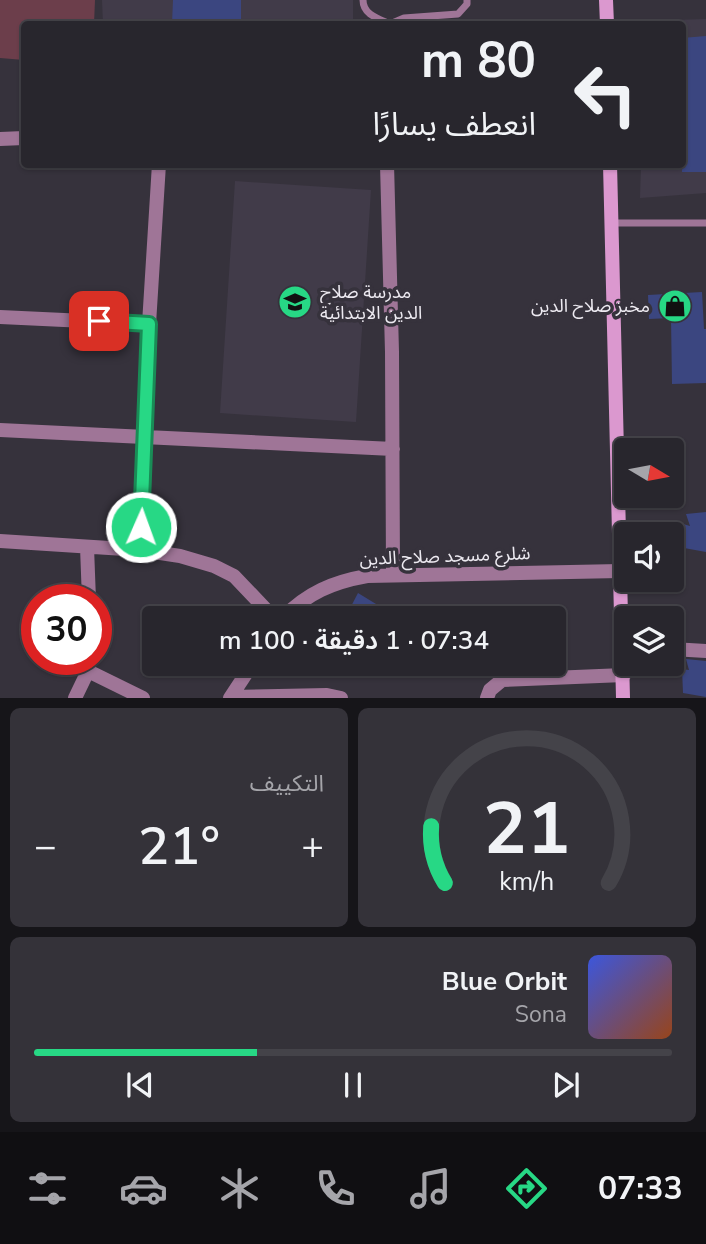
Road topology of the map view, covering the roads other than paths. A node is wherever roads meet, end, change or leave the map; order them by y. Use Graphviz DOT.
graph roads {
  1 [pos="363,0"];
  2 [pos="467,0"];
  3 [pos="606,0"];
  4 [pos="384,21"];
  5 [pos="397,21"];
  6 [pos="607,21"];
  7 [pos="21,138"];
  8 [pos="0,139"];
  9 [pos="159,168"];
  10 [pos="387,168"];
  11 [pos="610,168"];
  12 [pos="611,223"];
  13 [pos="706,223"];
  14 [pos="0,317"];
  15 [pos="149,324"];
  16 [pos="0,430"];
  17 [pos="144,436"];
  18 [pos="393,449"];
  19 [pos="619,522"];
  20 [pos="0,541"];
  21 [pos="88,547"];
  22 [pos="140,550"];
  23 [pos="614,571"];
  24 [pos="393,575"];
  25 [pos="89,584"];
  26 [pos="262,606"];
  27 [pos="294,606"];
  28 [pos="684,650"];
  29 [pos="706,651"];
  30 [pos="85,675"];
  31 [pos="105,675"];
  32 [pos="245,676"];
  33 [pos="624,676"];
  34 [pos="75,698"];
  35 [pos="143,698"];
  36 [pos="231,698"];
  37 [pos="341,698"];
  38 [pos="487,698"];
  39 [pos="623,698"];
  1 -- 4 [label="lane"];
  2 -- 5 [label="lane"];
  3 -- 6 [label="street"];
  7 -- 8 [label="street"];
  9 -- 15 [label="street"];
  10 -- 18 [label="street"];
  11 -- 12 [label="street"];
  12 -- 13 [label="lane"];
  12 -- 19 [label="street"];
  14 -- 15 [label="street"];
  15 -- 17 [label="street"];
  16 -- 17 [label="street"];
  17 -- 18 [label="street"];
  17 -- 22 [label="street"];
  18 -- 24 [label="street"];
  20 -- 21 [label="street"];
  21 -- 22 [label="street"];
  21 -- 25 [label="street"];
  22 -- 26 [label="street"];
  23 -- 24 [label="street, شلرع مسجد صلاح الدين"];
  24 -- 27 [label="street, شلرع مسجد صلاح الدين"];
  28 -- 29 [label="street"];
  30 -- 34 [label="street"];
  31 -- 35 [label="street"];
  32 -- 36 [label="street"];
  33 -- 38 [label="street"];
  33 -- 39 [label="street"];
  36 -- 37 [label="street"];
}
